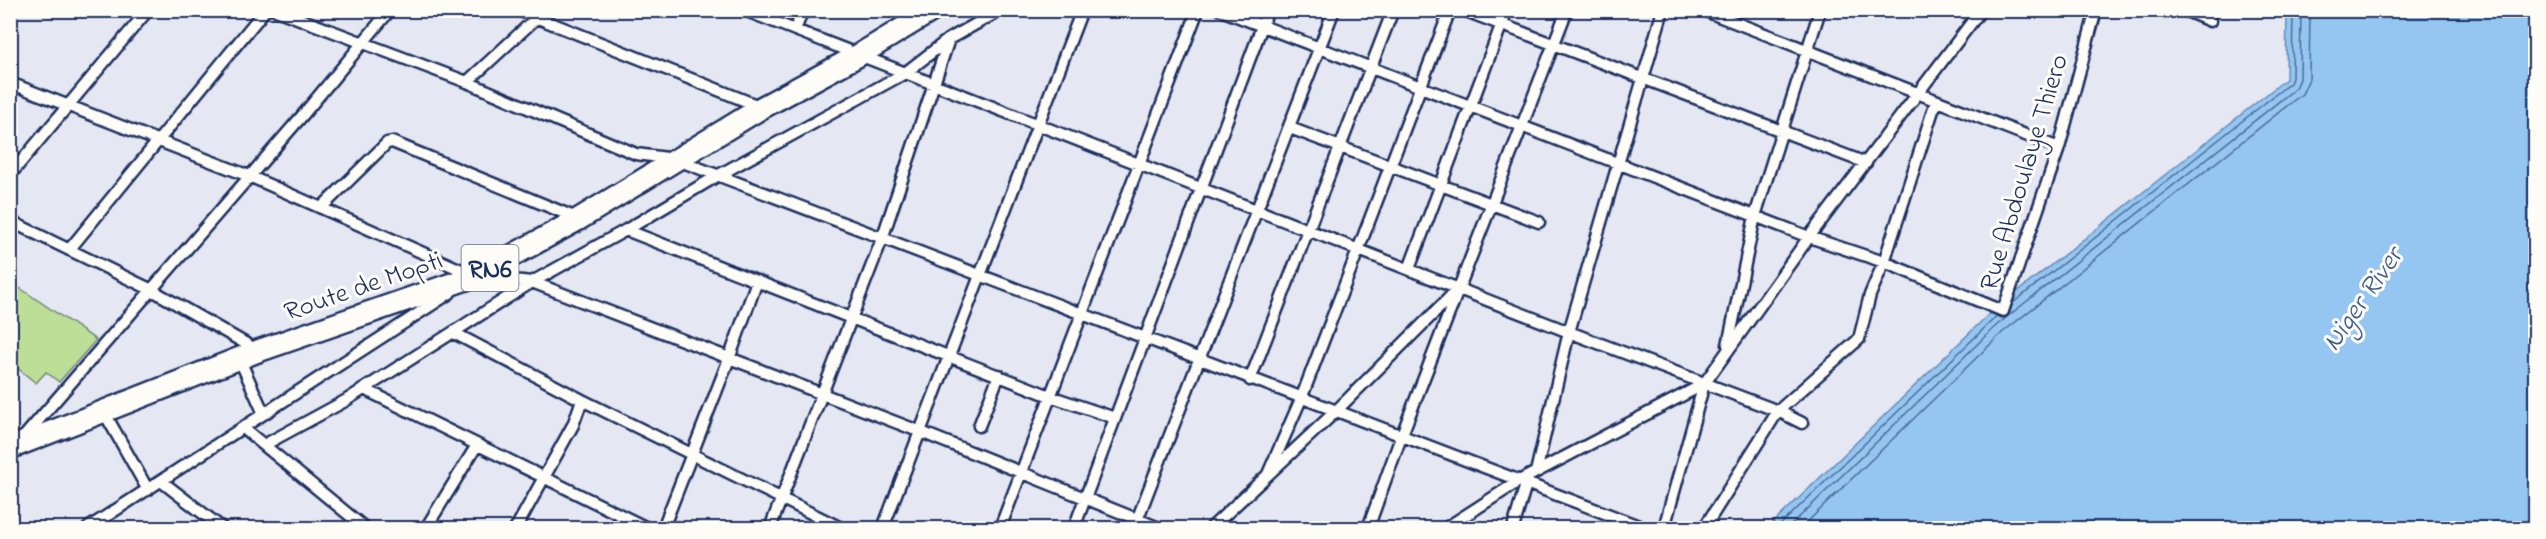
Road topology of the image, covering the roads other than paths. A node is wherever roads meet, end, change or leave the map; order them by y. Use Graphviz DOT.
graph roads {
  1 [pos="148,10"];
  2 [pos="265,10"];
  3 [pos="276,10"];
  4 [pos="390,10"];
  5 [pos="519,10"];
  6 [pos="744,10"];
  7 [pos="803,10"];
  8 [pos="933,10"];
  9 [pos="1001,10"];
  10 [pos="1082,10"];
  11 [pos="1198,10"];
  12 [pos="1221,10"];
  13 [pos="1268,10"];
  14 [pos="1334,10"];
  15 [pos="1393,10"];
  16 [pos="1450,10"];
  17 [pos="1463,10"];
  18 [pos="1507,10"];
  19 [pos="1568,10"];
  20 [pos="1663,10"];
  21 [pos="1703,10"];
  22 [pos="1820,10"];
  23 [pos="1981,10"];
  24 [pos="2096,10"];
  25 [pos="2184,10"];
  26 [pos="541,14"];
  27 [pos="2210,21"];
  28 [pos="1502,25"];
  29 [pos="1262,27"];
  30 [pos="795,30"];
  31 [pos="949,39"];
  32 [pos="362,44"];
  33 [pos="1555,45"];
  34 [pos="1320,49"];
  35 [pos="1808,51"];
  36 [pos="859,55"];
  37 [pos="1371,68"];
  38 [pos="905,73"];
  39 [pos="1643,79"];
  40 [pos="467,82"];
  41 [pos="10,83"];
  42 [pos="934,84"];
  43 [pos="1420,87"];
  44 [pos="1919,94"];
  45 [pos="1936,100"];
  46 [pos="69,105"];
  47 [pos="1470,106"];
  48 [pos="761,108"];
  49 [pos="1039,125"];
  50 [pos="1523,127"];
  51 [pos="1290,128"];
  52 [pos="1782,132"];
  53 [pos="159,140"];
  54 [pos="1341,147"];
  55 [pos="2059,148"];
  56 [pos="675,159"];
  57 [pos="1617,163"];
  58 [pos="1866,163"];
  59 [pos="1140,165"];
  60 [pos="1391,166"];
  61 [pos="10,175"];
  62 [pos="249,176"];
  63 [pos="717,176"];
  64 [pos="1440,185"];
  65 [pos="1202,189"];
  66 [pos="1492,204"];
  67 [pos="321,208"];
  68 [pos="1258,211"];
  69 [pos="1755,216"];
  70 [pos="579,219"];
  71 [pos="10,221"];
  72 [pos="1539,222"];
  73 [pos="626,230"];
  74 [pos="1309,231"];
  75 [pos="1809,237"];
  76 [pos="882,239"];
  77 [pos="69,250"];
  78 [pos="1359,250"];
  79 [pos="1884,262"];
  80 [pos="1409,269"];
  81 [pos="476,276"];
  82 [pos="981,277"];
  83 [pos="757,280"];
  84 [pos="532,282"];
  85 [pos="1458,289"];
  86 [pos="152,290"];
  87 [pos="1080,315"];
  88 [pos="850,317"];
  89 [pos="1569,332"];
  90 [pos="454,333"];
  91 [pos="1144,338"];
  92 [pos="1727,350"];
  93 [pos="249,354"];
  94 [pos="950,355"];
  95 [pos="729,359"];
  96 [pos="1197,359"];
  97 [pos="999,375"];
  98 [pos="1250,380"];
  99 [pos="1704,384"];
  100 [pos="364,389"];
  101 [pos="823,394"];
  102 [pos="1050,396"];
  103 [pos="1301,399"];
  104 [pos="582,400"];
  105 [pos="1778,411"];
  106 [pos="104,412"];
  107 [pos="1335,412"];
  108 [pos="264,414"];
  109 [pos="1115,417"];
  110 [pos="1802,423"];
  111 [pos="979,426"];
  112 [pos="243,428"];
  113 [pos="921,432"];
  114 [pos="1401,437"];
  115 [pos="264,445"];
  116 [pos="477,445"];
  117 [pos="13,447"];
  118 [pos="691,454"];
  119 [pos="1536,472"];
  120 [pos="1022,473"];
  121 [pos="1268,474"];
  122 [pos="544,477"];
  123 [pos="161,481"];
  124 [pos="1523,483"];
  125 [pos="148,490"];
  126 [pos="782,498"];
  127 [pos="1085,500"];
  128 [pos="1135,524"];
  129 [pos="88,528"];
  130 [pos="222,528"];
  131 [pos="365,528"];
  132 [pos="426,528"];
  133 [pos="516,528"];
  134 [pos="647,528"];
  135 [pos="663,528"];
  136 [pos="770,528"];
  137 [pos="841,528"];
  138 [pos="883,528"];
  139 [pos="1000,528"];
  140 [pos="1074,528"];
  141 [pos="1159,528"];
  142 [pos="1211,528"];
  143 [pos="1368,528"];
  144 [pos="1446,528"];
  145 [pos="1513,528"];
  146 [pos="1644,528"];
  147 [pos="1664,528"];
  148 [pos="1704,528"];
  1 -- 46 [label="street"];
  2 -- 53 [label="street"];
  3 -- 32 [label="street"];
  4 -- 32 [label="street"];
  5 -- 26 [label="street"];
  6 -- 30 [label="street"];
  7 -- 30 [label="street"];
  8 -- 36 [label="highway, Route de Mopti / RN6"];
  9 -- 31 [label="street"];
  10 -- 49 [label="street"];
  11 -- 59 [label="street"];
  12 -- 29 [label="street"];
  13 -- 29 [label="street"];
  14 -- 34 [label="street"];
  15 -- 37 [label="street"];
  16 -- 43 [label="street"];
  17 -- 28 [label="street"];
  18 -- 28 [label="street"];
  19 -- 33 [label="street"];
  20 -- 39 [label="street"];
  21 -- 35 [label="street"];
  22 -- 35 [label="street"];
  23 -- 44 [label="street"];
  24 -- 55 [label="street, Rue Abdoulaye Thiero"];
  25 -- 27 [label="street"];
  26 -- 40 [label="street"];
  26 -- 48 [label="street"];
  28 -- 33 [label="street"];
  28 -- 47 [label="street"];
  29 -- 34 [label="street"];
  29 -- 65 [label="street"];
  30 -- 36 [label="street"];
  31 -- 38 [label="street"];
  31 -- 42 [label="street"];
  32 -- 40 [label="street"];
  32 -- 62 [label="street"];
  33 -- 39 [label="street"];
  33 -- 50 [label="street"];
  34 -- 37 [label="street"];
  34 -- 51 [label="street"];
  35 -- 44 [label="street"];
  35 -- 52 [label="street"];
  36 -- 38 [label="street"];
  36 -- 48 [label="highway, Route de Mopti / RN6"];
  37 -- 43 [label="street"];
  37 -- 54 [label="street"];
  38 -- 42 [label="street"];
  38 -- 63 [label="street"];
  39 -- 52 [label="street"];
  39 -- 57 [label="street"];
  40 -- 56 [label="street"];
  41 -- 46 [label="street"];
  42 -- 49 [label="street"];
  42 -- 76 [label="street"];
  43 -- 47 [label="street"];
  43 -- 60 [label="street"];
  44 -- 45 [label="street"];
  44 -- 58 [label="street"];
  45 -- 55 [label="street"];
  45 -- 79 [label="street"];
  46 -- 53 [label="street"];
  46 -- 61 [label="street"];
  47 -- 50 [label="street"];
  47 -- 64 [label="street"];
  48 -- 56 [label="highway, Route de Mopti / RN6"];
  49 -- 59 [label="street"];
  49 -- 82 [label="street"];
  50 -- 57 [label="street"];
  50 -- 66 [label="street"];
  51 -- 54 [label="street"];
  51 -- 68 [label="street"];
  52 -- 58 [label="street"];
  52 -- 69 [label="street"];
  53 -- 62 [label="street"];
  53 -- 77 [label="street"];
  54 -- 60 [label="street"];
  54 -- 74 [label="street"];
  55 -- 79 [label="street, Rue Abdoulaye Thiero"];
  56 -- 63 [label="street"];
  56 -- 70 [label="highway, Route de Mopti / RN6"];
  57 -- 69 [label="street"];
  57 -- 89 [label="street"];
  58 -- 75 [label="street"];
  59 -- 65 [label="street"];
  59 -- 87 [label="street"];
  60 -- 64 [label="street"];
  60 -- 78 [label="street"];
  62 -- 67 [label="street"];
  62 -- 86 [label="street"];
  63 -- 73 [label="street"];
  63 -- 76 [label="street"];
  64 -- 66 [label="street"];
  64 -- 80 [label="street"];
  65 -- 68 [label="street"];
  65 -- 91 [label="street"];
  66 -- 72 [label="street"];
  66 -- 85 [label="street"];
  67 -- 70 [label="street"];
  67 -- 81 [label="street"];
  68 -- 74 [label="street"];
  68 -- 96 [label="street"];
  69 -- 75 [label="street"];
  69 -- 92 [label="street"];
  70 -- 81 [label="highway, Route de Mopti / RN6"];
  71 -- 77 [label="street"];
  73 -- 83 [label="street"];
  73 -- 84 [label="street"];
  74 -- 78 [label="street"];
  74 -- 98 [label="street"];
  75 -- 79 [label="street"];
  75 -- 92 [label="street"];
  76 -- 82 [label="street"];
  76 -- 88 [label="street"];
  77 -- 86 [label="street"];
  78 -- 80 [label="street"];
  78 -- 103 [label="street"];
  79 -- 105 [label="street"];
  80 -- 85 [label="street"];
  81 -- 84 [label="street"];
  81 -- 93 [label="highway, Route de Mopti / RN6"];
  81 -- 108 [label="street"];
  82 -- 87 [label="street"];
  82 -- 94 [label="street"];
  83 -- 88 [label="street"];
  83 -- 95 [label="street"];
  84 -- 90 [label="street"];
  84 -- 95 [label="street"];
  85 -- 89 [label="street"];
  85 -- 107 [label="street"];
  85 -- 114 [label="street"];
  86 -- 93 [label="street"];
  86 -- 117 [label="street"];
  87 -- 91 [label="street"];
  87 -- 102 [label="street"];
  88 -- 94 [label="street"];
  88 -- 101 [label="street"];
  89 -- 99 [label="street"];
  89 -- 119 [label="street"];
  90 -- 100 [label="street"];
  90 -- 104 [label="street"];
  91 -- 96 [label="street"];
  91 -- 109 [label="street"];
  92 -- 99 [label="street"];
  93 -- 106 [label="highway, Route de Mopti / RN6"];
  93 -- 108 [label="street"];
  94 -- 97 [label="street"];
  94 -- 113 [label="street"];
  95 -- 101 [label="street"];
  95 -- 118 [label="street"];
  96 -- 98 [label="street"];
  96 -- 128 [label="street"];
  97 -- 102 [label="street"];
  97 -- 111 [label="street"];
  98 -- 103 [label="street"];
  99 -- 105 [label="street"];
  99 -- 119 [label="street"];
  99 -- 147 [label="street"];
  100 -- 115 [label="street"];
  100 -- 116 [label="street"];
  101 -- 113 [label="street"];
  101 -- 126 [label="street"];
  102 -- 109 [label="street"];
  102 -- 120 [label="street"];
  103 -- 107 [label="street"];
  103 -- 121 [label="street"];
  104 -- 118 [label="street"];
  104 -- 122 [label="street"];
  105 -- 110 [label="street"];
  105 -- 148 [label="street"];
  106 -- 117 [label="highway, Route de Mopti / RN6"];
  106 -- 125 [label="street"];
  107 -- 114 [label="street"];
  107 -- 121 [label="street"];
  108 -- 112 [label="street"];
  109 -- 127 [label="street"];
  112 -- 115 [label="street"];
  112 -- 123 [label="street"];
  113 -- 120 [label="street"];
  113 -- 138 [label="street"];
  114 -- 124 [label="street"];
  114 -- 143 [label="street"];
  115 -- 131 [label="street"];
  116 -- 122 [label="street"];
  116 -- 132 [label="street"];
  118 -- 126 [label="street"];
  118 -- 135 [label="street"];
  119 -- 124 [label="street"];
  120 -- 127 [label="street"];
  120 -- 139 [label="street"];
  121 -- 142 [label="street"];
  122 -- 133 [label="street"];
  122 -- 134 [label="street"];
  123 -- 125 [label="street"];
  123 -- 130 [label="street"];
  124 -- 144 [label="street"];
  124 -- 145 [label="street"];
  124 -- 146 [label="street"];
  125 -- 129 [label="street"];
  126 -- 136 [label="street"];
  126 -- 137 [label="street"];
  127 -- 128 [label="street"];
  127 -- 140 [label="street"];
  128 -- 141 [label="street"];
}
